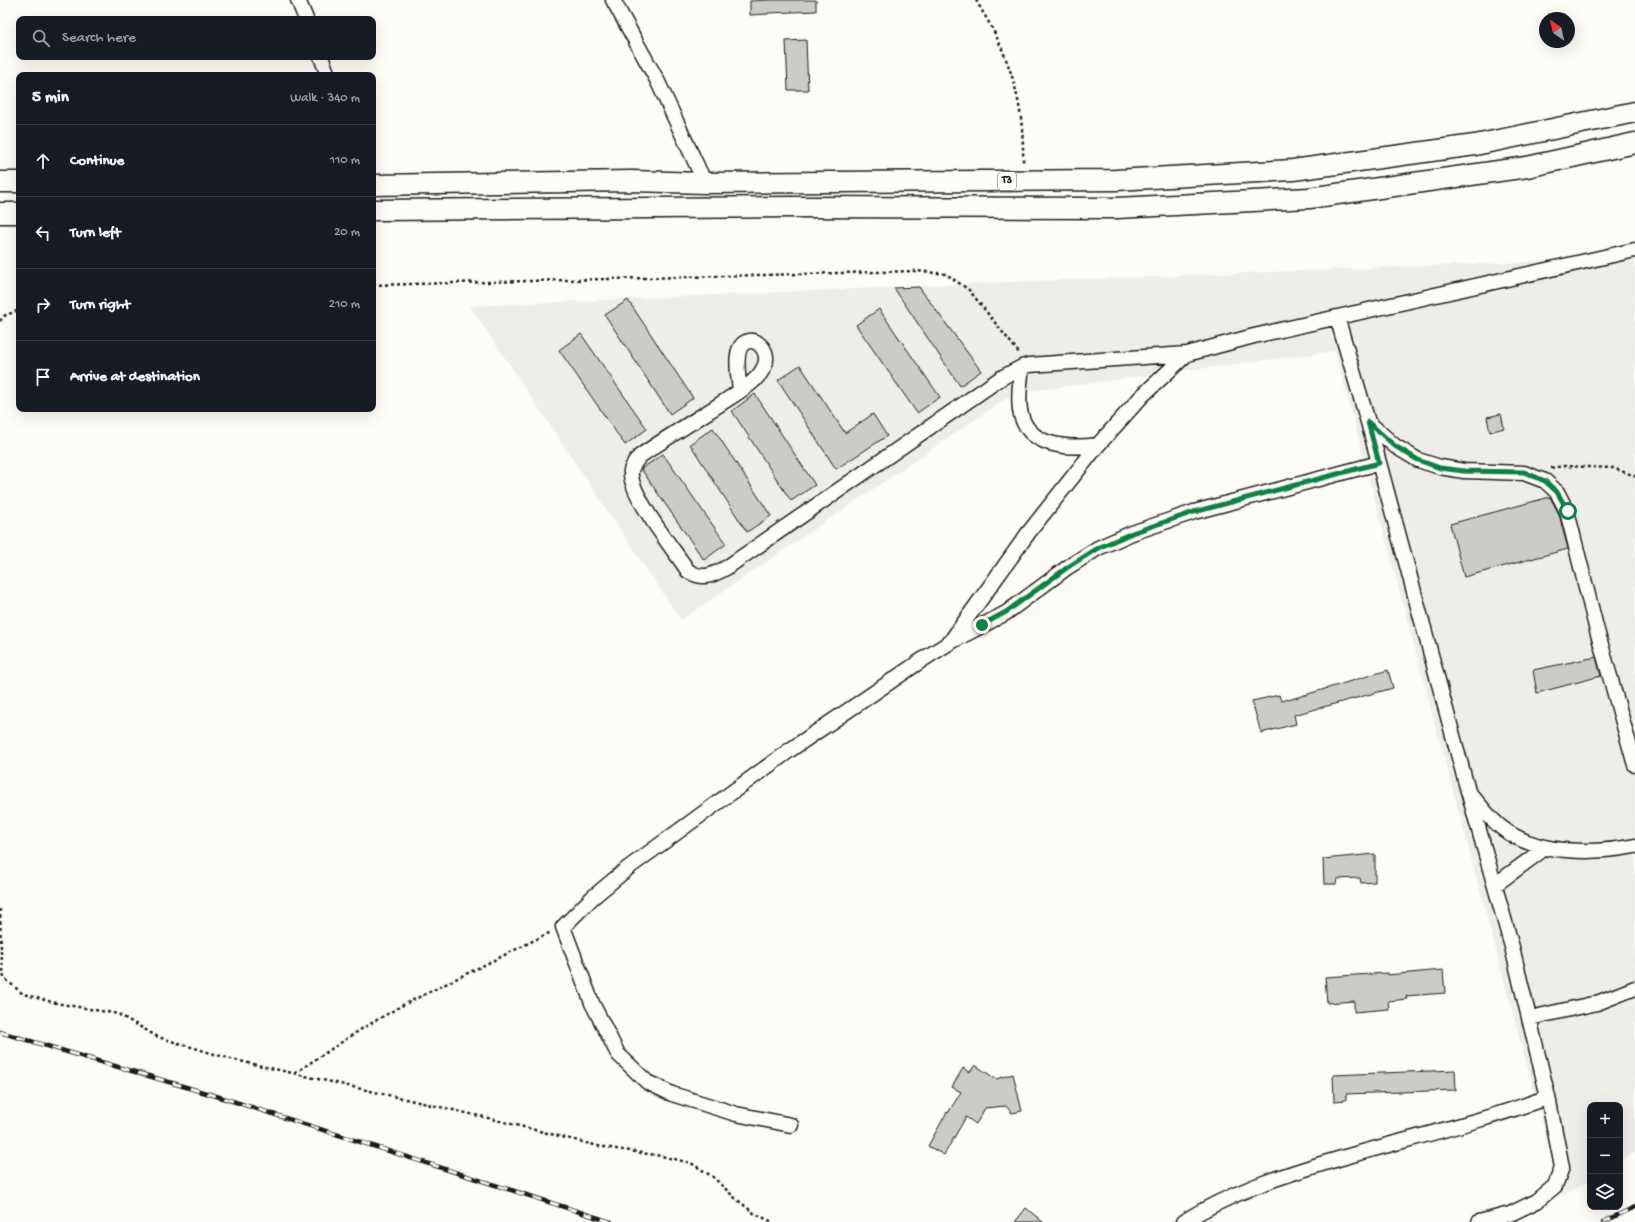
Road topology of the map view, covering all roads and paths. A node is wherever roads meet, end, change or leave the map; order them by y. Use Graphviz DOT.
graph roads {
  1 [pos="298,0"];
  2 [pos="613,0"];
  3 [pos="976,0"];
  4 [pos="305,16"];
  5 [pos="322,60"];
  6 [pos="327,72"];
  7 [pos="1635,112"];
  8 [pos="1635,143"];
  9 [pos="1023,181"];
  10 [pos="0,182"];
  11 [pos="16,182"];
  12 [pos="706,183"];
  13 [pos="376,185"];
  14 [pos="376,210"];
  15 [pos="0,213"];
  16 [pos="16,213"];
  17 [pos="1635,250"];
  18 [pos="376,285"];
  19 [pos="16,311"];
  20 [pos="1337,317"];
  21 [pos="0,321"];
  22 [pos="1187,354"];
  23 [pos="1026,366"];
  24 [pos="740,391"];
  25 [pos="1368,422"];
  26 [pos="1098,445"];
  27 [pos="1379,463"];
  28 [pos="1524,472"];
  29 [pos="1635,476"];
  30 [pos="949,643"];
  31 [pos="1635,765"];
  32 [pos="1468,791"];
  33 [pos="1635,846"];
  34 [pos="1545,848"];
  35 [pos="1495,885"];
  36 [pos="0,909"];
  37 [pos="562,927"];
  38 [pos="1635,988"];
  39 [pos="1530,1018"];
  40 [pos="294,1073"];
  41 [pos="1548,1097"];
  42 [pos="790,1125"];
  43 [pos="773,1222"];
  44 [pos="1183,1222"];
  45 [pos="1479,1222"];
  1 -- 4 [label="street"];
  2 -- 12 [label="street"];
  3 -- 9 [label="path"];
  5 -- 6 [label="street"];
  7 -- 9 [label="highway, T3"];
  8 -- 14 [label="highway, T3"];
  9 -- 12 [label="highway, T3"];
  10 -- 11 [label="highway"];
  12 -- 13 [label="highway, T3"];
  15 -- 16 [label="highway"];
  17 -- 20 [label="street"];
  18 -- 23 [label="path"];
  19 -- 21 [label="path"];
  20 -- 22 [label="street"];
  20 -- 25 [label="street"];
  22 -- 23 [label="street"];
  22 -- 26 [label="street"];
  23 -- 24 [label="street"];
  23 -- 26 [label="street"];
  25 -- 27 [label="street"];
  25 -- 28 [label="street"];
  26 -- 30 [label="street"];
  27 -- 30 [label="street"];
  27 -- 32 [label="street"];
  28 -- 29 [label="path"];
  28 -- 31 [label="street"];
  30 -- 37 [label="street"];
  32 -- 34 [label="street"];
  32 -- 35 [label="street"];
  33 -- 34 [label="street"];
  34 -- 35 [label="street"];
  35 -- 39 [label="street"];
  36 -- 40 [label="path"];
  37 -- 40 [label="path"];
  37 -- 42 [label="street"];
  38 -- 39 [label="street"];
  39 -- 41 [label="street"];
  40 -- 43 [label="path"];
  41 -- 44 [label="street"];
  41 -- 45 [label="street"];
}
